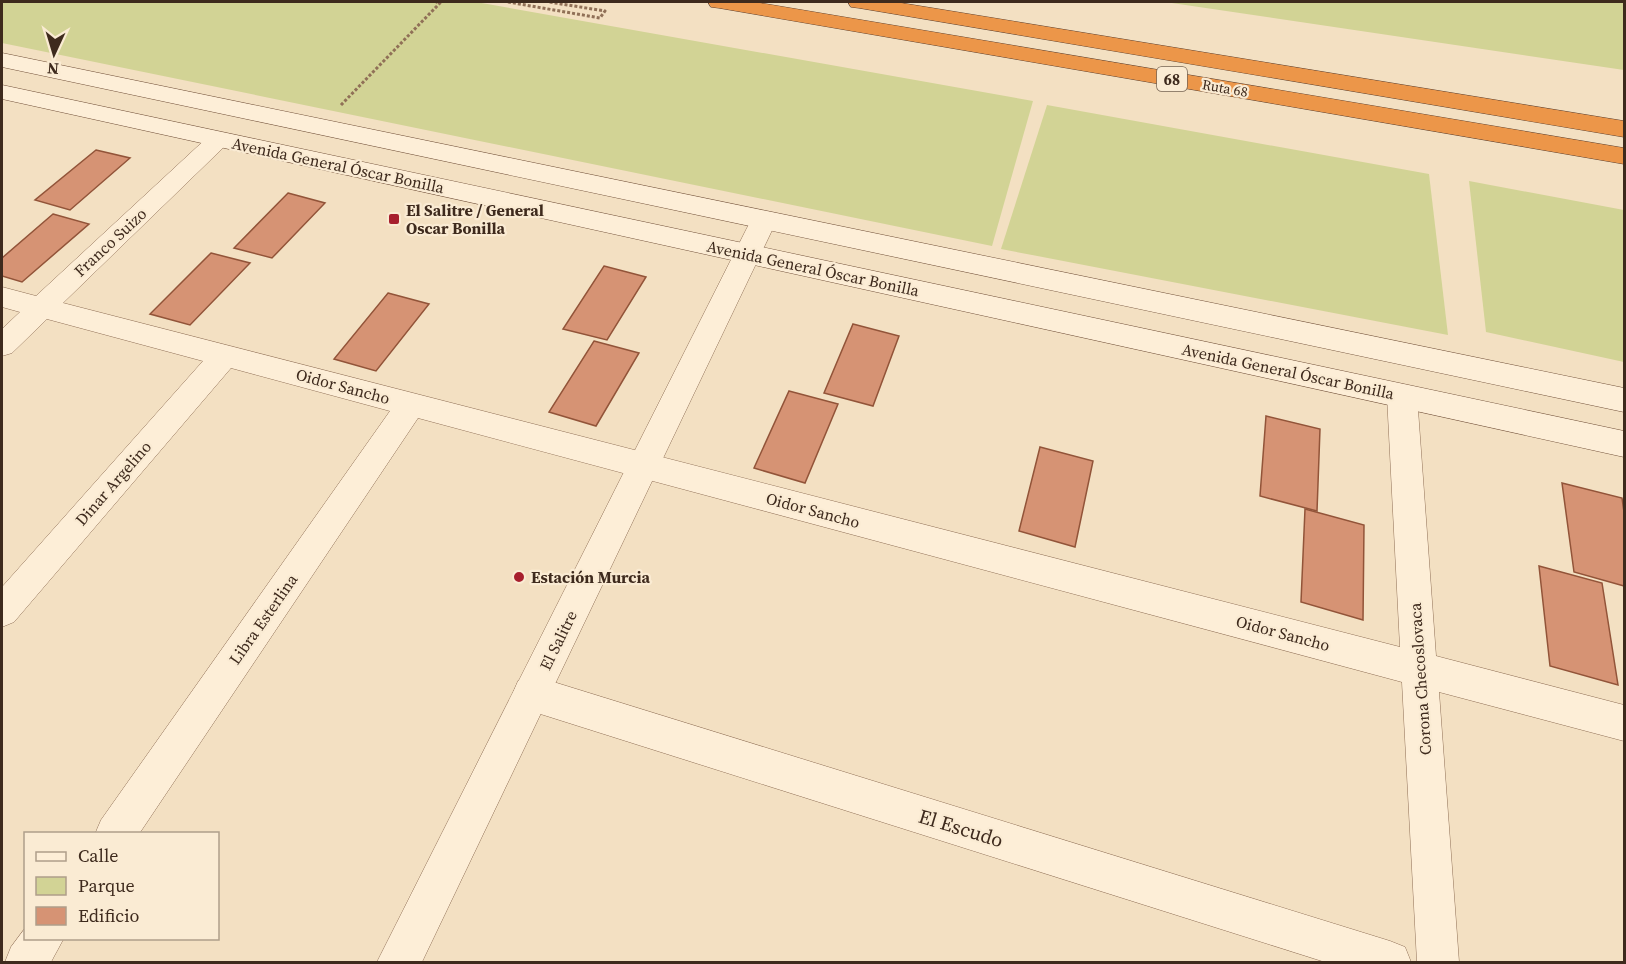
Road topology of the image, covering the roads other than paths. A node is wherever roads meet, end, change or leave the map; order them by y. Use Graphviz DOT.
graph roads {
  1 [pos="719,2"];
  2 [pos="859,2"];
  3 [pos="2,60"];
  4 [pos="2,93"];
  5 [pos="1624,129"];
  6 [pos="219,140"];
  7 [pos="1624,156"];
  8 [pos="764,220"];
  9 [pos="747,254"];
  10 [pos="2,297"];
  11 [pos="42,307"];
  12 [pos="2,345"];
  13 [pos="225,355"];
  14 [pos="1402,396"];
  15 [pos="1624,400"];
  16 [pos="411,404"];
  17 [pos="1624,444"];
  18 [pos="643,465"];
  19 [pos="2,611"];
  20 [pos="1420,669"];
  21 [pos="531,693"];
  22 [pos="1624,723"];
  23 [pos="116,832"];
  24 [pos="42,940"];
  25 [pos="26,963"];
  26 [pos="399,963"];
  27 [pos="1390,963"];
  28 [pos="1438,963"];
  1 -- 7 [label="highway, Ruta 68 / 68"];
  2 -- 5 [label="highway, Ruta 68 / 68"];
  3 -- 8 [label="main road, Avenida General Óscar Bonilla"];
  4 -- 6 [label="main road, Avenida General Óscar Bonilla"];
  6 -- 9 [label="main road, Avenida General Óscar Bonilla"];
  6 -- 11 [label="street, Franco Suizo"];
  8 -- 9 [label="main road, El Salitre"];
  8 -- 15 [label="main road, Avenida General Óscar Bonilla"];
  9 -- 14 [label="main road, Avenida General Óscar Bonilla"];
  9 -- 18 [label="main road, El Salitre"];
  10 -- 11 [label="street, Oidor Sancho"];
  11 -- 12 [label="street, Franco Suizo"];
  11 -- 13 [label="street, Oidor Sancho"];
  13 -- 16 [label="street, Oidor Sancho"];
  13 -- 19 [label="street, Dinar Argelino"];
  14 -- 17 [label="main road, Avenida General Óscar Bonilla"];
  14 -- 20 [label="street, Corona Checoslovaca"];
  16 -- 18 [label="street, Oidor Sancho"];
  16 -- 23 [label="street, Libra Esterlina"];
  18 -- 20 [label="street, Oidor Sancho"];
  18 -- 21 [label="main road, El Salitre"];
  20 -- 22 [label="street, Oidor Sancho"];
  20 -- 28 [label="street, Corona Checoslovaca"];
  21 -- 26 [label="main road, El Salitre"];
  21 -- 27 [label="street, El Escudo"];
  24 -- 25 [label="street"];
}
